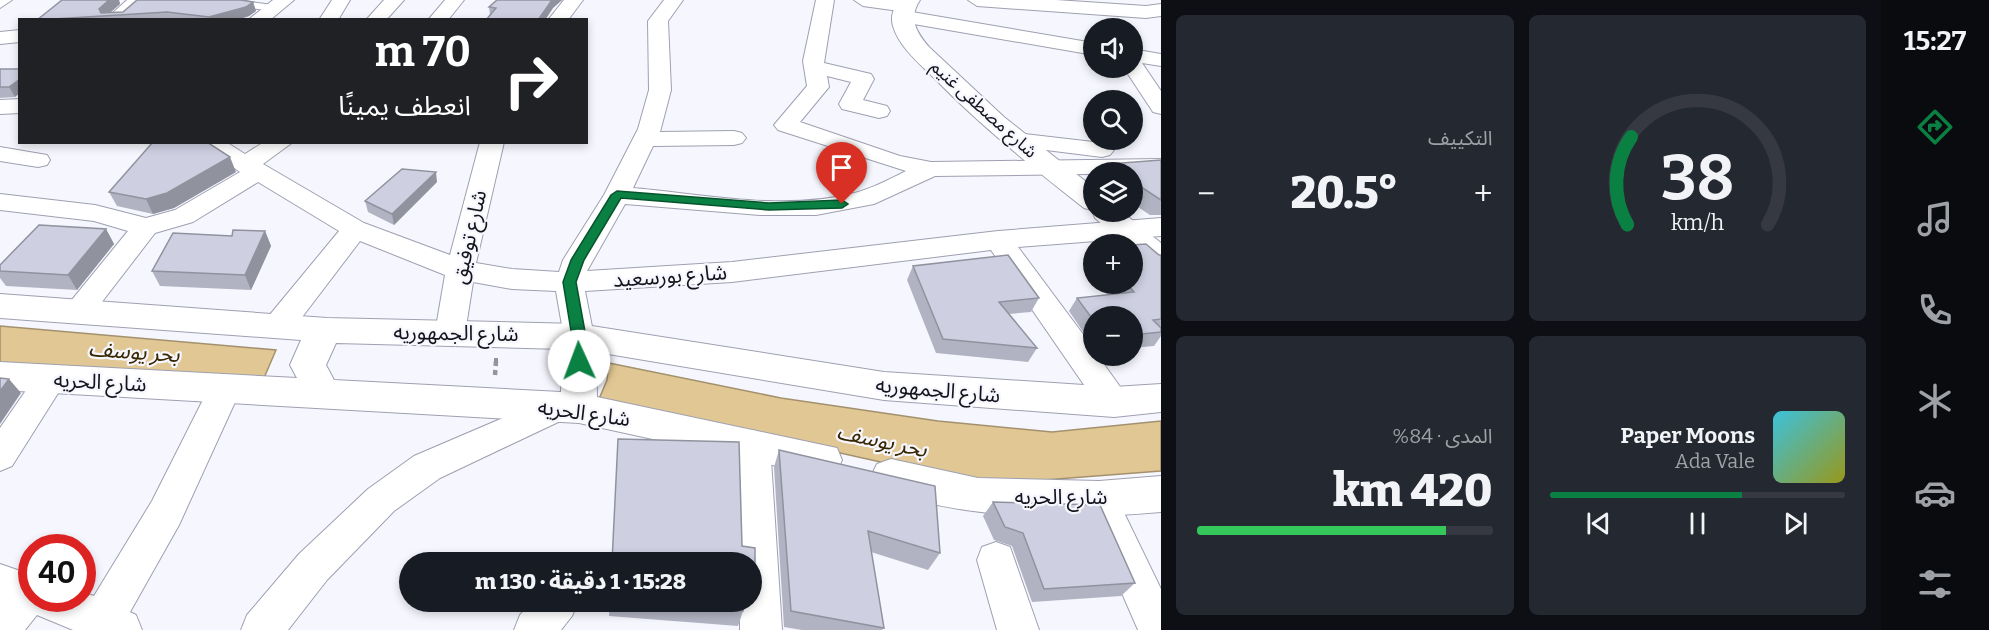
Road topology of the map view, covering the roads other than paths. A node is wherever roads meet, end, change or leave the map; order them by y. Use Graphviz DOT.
graph roads {
  1 [pos="139,0"];
  2 [pos="214,0"];
  3 [pos="341,0"];
  4 [pos="395,0"];
  5 [pos="455,0"];
  6 [pos="574,0"];
  7 [pos="674,0"];
  8 [pos="825,0"];
  9 [pos="863,0"];
  10 [pos="977,0"];
  11 [pos="1103,3"];
  12 [pos="279,4"];
  13 [pos="905,7"];
  14 [pos="1156,13"];
  15 [pos="116,18"];
  16 [pos="260,18"];
  17 [pos="329,18"];
  18 [pos="377,18"];
  19 [pos="439,18"];
  20 [pos="559,18"];
  21 [pos="18,36"];
  22 [pos="0,38"];
  23 [pos="1083,47"];
  24 [pos="1143,57"];
  25 [pos="1161,60"];
  26 [pos="814,67"];
  27 [pos="1141,78"];
  28 [pos="1161,107"];
  29 [pos="879,111"];
  30 [pos="735,138"];
  31 [pos="646,139"];
  32 [pos="1015,140"];
  33 [pos="212,144"];
  34 [pos="279,144"];
  35 [pos="482,145"];
  36 [pos="7,149"];
  37 [pos="1161,152"];
  38 [pos="38,160"];
  39 [pos="1161,166"];
  40 [pos="253,167"];
  41 [pos="1048,167"];
  42 [pos="931,169"];
  43 [pos="113,190"];
  44 [pos="1083,194"];
  45 [pos="617,195"];
  46 [pos="0,202"];
  47 [pos="95,213"];
  48 [pos="1119,222"];
  49 [pos="146,227"];
  50 [pos="1161,227"];
  51 [pos="355,229"];
  52 [pos="1129,230"];
  53 [pos="998,240"];
  54 [pos="1161,259"];
  55 [pos="460,270"];
  56 [pos="569,282"];
  57 [pos="0,306"];
  58 [pos="77,312"];
  59 [pos="279,325"];
  60 [pos="327,330"];
  61 [pos="450,333"];
  62 [pos="579,337"];
  63 [pos="0,376"];
  64 [pos="51,379"];
  65 [pos="225,389"];
  66 [pos="323,393"];
  67 [pos="1161,398"];
  68 [pos="1114,402"];
  69 [pos="569,407"];
  70 [pos="753,444"];
  71 [pos="0,456"];
  72 [pos="1161,494"];
  73 [pos="1099,499"];
  74 [pos="996,560"];
  75 [pos="18,604"];
  76 [pos="72,612"];
  77 [pos="550,612"];
  78 [pos="106,626"];
  79 [pos="0,628"];
  80 [pos="262,630"];
  81 [pos="535,630"];
  82 [pos="761,630"];
  83 [pos="1018,630"];
  84 [pos="1159,630"];
  1 -- 15 [label="street"];
  2 -- 12 [label="lane"];
  3 -- 17 [label="street"];
  4 -- 18 [label="street"];
  5 -- 19 [label="street"];
  6 -- 20 [label="street"];
  7 -- 31 [label="street"];
  8 -- 26 [label="street"];
  9 -- 13 [label="street"];
  10 -- 11 [label="street"];
  11 -- 14 [label="street"];
  12 -- 16 [label="street"];
  13 -- 23 [label="street"];
  13 -- 32 [label="street, شارع مصطفى غنيم"];
  21 -- 22 [label="street"];
  24 -- 25 [label="street"];
  26 -- 29 [label="street"];
  26 -- 42 [label="street"];
  27 -- 28 [label="street"];
  30 -- 31 [label="street"];
  31 -- 45 [label="street"];
  32 -- 37 [label="street"];
  32 -- 41 [label="street, شارع مصطفى غنيم"];
  33 -- 40 [label="street, شارع بورسعيد"];
  34 -- 40 [label="street"];
  35 -- 55 [label="street, شارع توفيق"];
  36 -- 38 [label="street"];
  39 -- 41 [label="street"];
  40 -- 49 [label="street"];
  40 -- 51 [label="street, شارع بورسعيد"];
  41 -- 42 [label="street"];
  41 -- 44 [label="street, شارع مصطفى غنيم"];
  42 -- 45 [label="street"];
  43 -- 47 [label="street"];
  45 -- 56 [label="street"];
  46 -- 47 [label="street"];
  47 -- 49 [label="street"];
  48 -- 52 [label="street"];
  49 -- 58 [label="street"];
  50 -- 52 [label="street, شارع بورسعيد"];
  51 -- 55 [label="street, شارع بورسعيد"];
  51 -- 59 [label="street"];
  52 -- 53 [label="street, شارع بورسعيد"];
  52 -- 54 [label="street"];
  53 -- 56 [label="street, شارع بورسعيد"];
  53 -- 68 [label="street"];
  55 -- 56 [label="street, شارع بورسعيد"];
  55 -- 61 [label="street, شارع توفيق"];
  56 -- 62 [label="street"];
  57 -- 58 [label="street, شارع الجمهوريه"];
  58 -- 59 [label="street, شارع الجمهوريه"];
  59 -- 60 [label="street, شارع الجمهوريه"];
  60 -- 61 [label="street, شارع الجمهوريه"];
  60 -- 66 [label="street"];
  61 -- 62 [label="street, شارع الجمهوريه"];
  62 -- 68 [label="street, شارع الجمهوريه"];
  62 -- 69 [label="street"];
  63 -- 64 [label="street, شارع الحريه"];
  64 -- 65 [label="street, شارع الحريه"];
  64 -- 71 [label="street"];
  65 -- 66 [label="street, شارع الحريه"];
  65 -- 78 [label="street"];
  66 -- 69 [label="street, شارع الحريه"];
  67 -- 68 [label="street, شارع الجمهوريه"];
  69 -- 70 [label="street, شارع الحريه"];
  69 -- 80 [label="street"];
  70 -- 73 [label="street, شارع الحريه"];
  70 -- 82 [label="street"];
  72 -- 73 [label="street, شارع الحريه"];
  73 -- 84 [label="street"];
  74 -- 83 [label="street"];
  75 -- 79 [label="street"];
  76 -- 78 [label="street"];
  77 -- 81 [label="street"];
}
